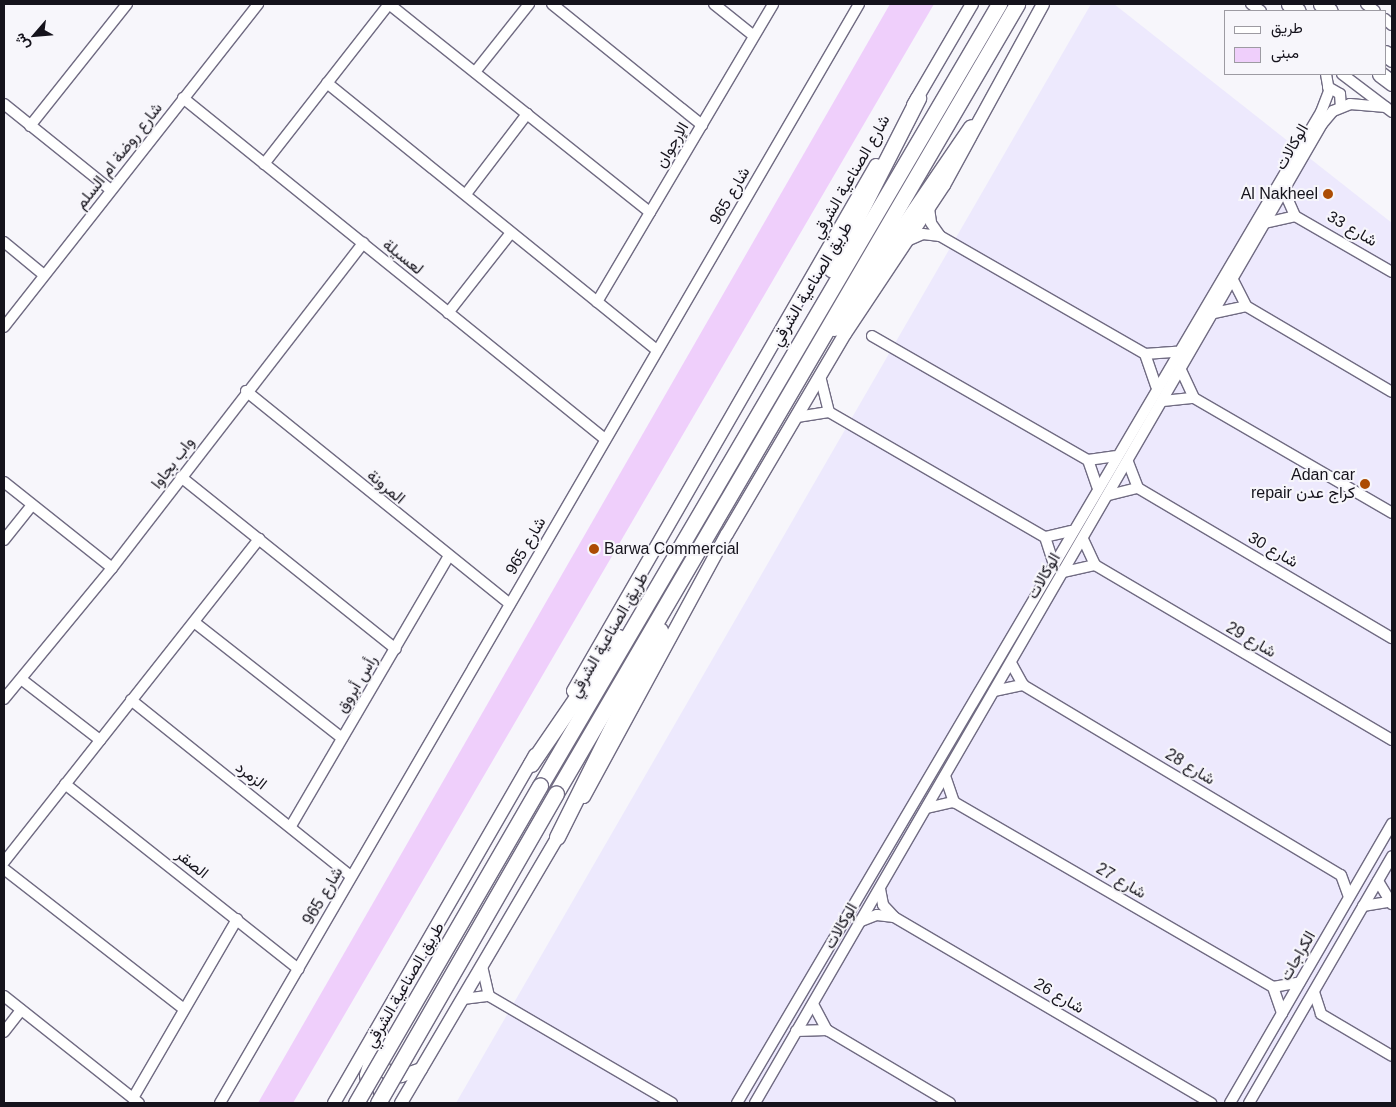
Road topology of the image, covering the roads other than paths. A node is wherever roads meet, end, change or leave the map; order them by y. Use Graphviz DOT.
graph roads {
  1 [pos="127,4"];
  2 [pos="258,4"];
  3 [pos="389,4"];
  4 [pos="529,4"];
  5 [pos="552,4"];
  6 [pos="714,4"];
  7 [pos="773,4"];
  8 [pos="859,4"];
  9 [pos="972,4"];
  10 [pos="999,4"];
  11 [pos="1017,4"];
  12 [pos="1043,4"];
  13 [pos="754,36"];
  14 [pos="475,72"];
  15 [pos="1326,75"];
  16 [pos="1343,75"];
  17 [pos="1381,75"];
  18 [pos="327,83"];
  19 [pos="1392,83"];
  20 [pos="1328,87"];
  21 [pos="183,98"];
  22 [pos="918,98"];
  23 [pos="4,104"];
  24 [pos="1341,107"];
  25 [pos="1389,110"];
  26 [pos="527,114"];
  27 [pos="702,125"];
  28 [pos="30,126"];
  29 [pos="971,127"];
  30 [pos="264,164"];
  31 [pos="111,190"];
  32 [pos="1284,191"];
  33 [pos="466,194"];
  34 [pos="929,208"];
  35 [pos="650,212"];
  36 [pos="1295,216"];
  37 [pos="1265,223"];
  38 [pos="510,234"];
  39 [pos="940,236"];
  40 [pos="907,241"];
  41 [pos="4,242"];
  42 [pos="363,244"];
  43 [pos="1392,272"];
  44 [pos="44,275"];
  45 [pos="1233,280"];
  46 [pos="597,302"];
  47 [pos="1246,306"];
  48 [pos="448,313"];
  49 [pos="1214,313"];
  50 [pos="808,323"];
  51 [pos="4,327"];
  52 [pos="872,336"];
  53 [pos="657,350"];
  54 [pos="1176,352"];
  55 [pos="1145,354"];
  56 [pos="811,359"];
  57 [pos="1181,370"];
  58 [pos="820,376"];
  59 [pos="1156,386"];
  60 [pos="246,390"];
  61 [pos="1392,392"];
  62 [pos="1194,398"];
  63 [pos="1163,401"];
  64 [pos="742,404"];
  65 [pos="829,412"];
  66 [pos="797,417"];
  67 [pos="605,439"];
  68 [pos="1115,456"];
  69 [pos="1088,460"];
  70 [pos="1128,462"];
  71 [pos="181,477"];
  72 [pos="4,482"];
  73 [pos="1097,486"];
  74 [pos="1138,488"];
  75 [pos="1109,494"];
  76 [pos="32,505"];
  77 [pos="1392,513"];
  78 [pos="1071,531"];
  79 [pos="1045,537"];
  80 [pos="259,539"];
  81 [pos="1083,539"];
  82 [pos="4,540"];
  83 [pos="448,557"];
  84 [pos="1053,561"];
  85 [pos="1095,565"];
  86 [pos="112,568"];
  87 [pos="1064,572"];
  88 [pos="661,580"];
  89 [pos="677,589"];
  90 [pos="510,604"];
  91 [pos="194,622"];
  92 [pos="1392,638"];
  93 [pos="396,649"];
  94 [pos="1011,663"];
  95 [pos="21,679"];
  96 [pos="1023,685"];
  97 [pos="994,691"];
  98 [pos="4,699"];
  99 [pos="131,700"];
  100 [pos="342,738"];
  101 [pos="100,740"];
  102 [pos="1392,740"];
  103 [pos="531,764"];
  104 [pos="945,776"];
  105 [pos="65,784"];
  106 [pos="954,802"];
  107 [pos="927,808"];
  108 [pos="1392,823"];
  109 [pos="291,826"];
  110 [pos="557,837"];
  111 [pos="1392,856"];
  112 [pos="4,862"];
  113 [pos="1366,867"];
  114 [pos="4,868"];
  115 [pos="1341,875"];
  116 [pos="351,876"];
  117 [pos="1378,882"];
  118 [pos="880,889"];
  119 [pos="1350,897"];
  120 [pos="1390,903"];
  121 [pos="1363,906"];
  122 [pos="894,917"];
  123 [pos="236,919"];
  124 [pos="861,921"];
  125 [pos="482,966"];
  126 [pos="298,969"];
  127 [pos="1300,982"];
  128 [pos="1273,987"];
  129 [pos="1314,992"];
  130 [pos="4,996"];
  131 [pos="489,996"];
  132 [pos="463,999"];
  133 [pos="813,1004"];
  134 [pos="184,1009"];
  135 [pos="21,1010"];
  136 [pos="1282,1014"];
  137 [pos="1322,1014"];
  138 [pos="1297,1020"];
  139 [pos="383,1021"];
  140 [pos="827,1030"];
  141 [pos="796,1031"];
  142 [pos="4,1032"];
  143 [pos="1392,1056"];
  144 [pos="421,1069"];
  145 [pos="1231,1100"];
  146 [pos="136,1101"];
  147 [pos="1210,1102"];
  148 [pos="220,1103"];
  149 [pos="334,1103"];
  150 [pos="356,1103"];
  151 [pos="368,1103"];
  152 [pos="378,1103"];
  153 [pos="401,1103"];
  154 [pos="413,1103"];
  155 [pos="672,1103"];
  156 [pos="737,1103"];
  157 [pos="755,1103"];
  158 [pos="950,1103"];
  159 [pos="1249,1103"];
  1 -- 28 [label="street"];
  2 -- 21 [label="street, شارع روضة ام السلم"];
  3 -- 14 [label="street"];
  3 -- 18 [label="street"];
  4 -- 14 [label="street"];
  5 -- 27 [label="street"];
  6 -- 13 [label="street"];
  7 -- 13 [label="street, الإرجوان"];
  8 -- 53 [label="street, شارع 965"];
  9 -- 22 [label="main road"];
  10 -- 50 [label="highway, طريق الصناعية الشرقي"];
  11 -- 56 [label="highway, طريق الصناعية الشرقي"];
  12 -- 29 [label="main road"];
  13 -- 27 [label="street, الإرجوان"];
  14 -- 26 [label="street"];
  15 -- 20 [label="street, الوكالات"];
  16 -- 25 [label="street"];
  17 -- 19 [label="highway"];
  18 -- 30 [label="street"];
  18 -- 33 [label="street"];
  20 -- 24 [label="street"];
  20 -- 54 [label="street, الوكالات"];
  21 -- 30 [label="street, لعسيلة"];
  21 -- 31 [label="street, شارع روضة ام السلم"];
  22 -- 50 [label="highway"];
  22 -- 64 [label="main road, شارع الصناعية الشرقي"];
  23 -- 28 [label="street"];
  24 -- 25 [label="street"];
  24 -- 32 [label="street, الوكالات"];
  26 -- 33 [label="street"];
  26 -- 35 [label="street"];
  27 -- 35 [label="street, الإرجوان"];
  28 -- 31 [label="street"];
  29 -- 34 [label="main road"];
  29 -- 56 [label="highway"];
  30 -- 42 [label="street, لعسيلة"];
  31 -- 44 [label="street, شارع روضة ام السلم"];
  32 -- 36 [label="street"];
  32 -- 37 [label="street, الوكالات"];
  33 -- 38 [label="street"];
  34 -- 39 [label="street"];
  34 -- 40 [label="main road"];
  35 -- 46 [label="street, الإرجوان"];
  36 -- 37 [label="street"];
  36 -- 43 [label="street, شارع 33"];
  37 -- 45 [label="street, الوكالات"];
  38 -- 46 [label="street"];
  38 -- 48 [label="street"];
  39 -- 40 [label="street"];
  39 -- 55 [label="street"];
  40 -- 58 [label="main road"];
  41 -- 44 [label="street"];
  42 -- 48 [label="street, لعسيلة"];
  42 -- 60 [label="street, واب بجاوا"];
  44 -- 51 [label="street, شارع روضة ام السلم"];
  45 -- 47 [label="street"];
  45 -- 49 [label="street, الوكالات"];
  46 -- 53 [label="street"];
  47 -- 49 [label="street"];
  47 -- 61 [label="street"];
  48 -- 67 [label="street, لعسيلة"];
  49 -- 57 [label="street, الوكالات"];
  50 -- 88 [label="highway, طريق الصناعية الشرقي"];
  52 -- 69 [label="street"];
  53 -- 67 [label="street, شارع 965"];
  54 -- 55 [label="street"];
  54 -- 59 [label="street, الوكالات"];
  55 -- 59 [label="street"];
  56 -- 89 [label="highway, طريق الصناعية الشرقي"];
  57 -- 62 [label="street"];
  57 -- 63 [label="street, الوكالات"];
  58 -- 65 [label="street"];
  58 -- 66 [label="main road"];
  59 -- 68 [label="street, الوكالات"];
  60 -- 71 [label="street, واب بجاوا"];
  60 -- 83 [label="street, المرونة"];
  62 -- 63 [label="street"];
  62 -- 77 [label="street"];
  63 -- 70 [label="street, الوكالات"];
  64 -- 103 [label="main road, طريق الصناعية الشرقي"];
  65 -- 66 [label="street"];
  65 -- 79 [label="street"];
  66 -- 110 [label="main road"];
  67 -- 90 [label="street, شارع 965"];
  68 -- 69 [label="street"];
  68 -- 73 [label="street, الوكالات"];
  69 -- 73 [label="street"];
  70 -- 74 [label="street"];
  70 -- 75 [label="street, الوكالات"];
  71 -- 80 [label="street"];
  71 -- 86 [label="street, واب بجاوا"];
  72 -- 76 [label="street"];
  73 -- 78 [label="street, الوكالات"];
  74 -- 75 [label="street"];
  74 -- 92 [label="street, شارع 30"];
  75 -- 81 [label="street, الوكالات"];
  76 -- 82 [label="street"];
  76 -- 86 [label="street"];
  78 -- 79 [label="street"];
  78 -- 84 [label="street, الوكالات"];
  79 -- 84 [label="street"];
  80 -- 91 [label="street"];
  80 -- 93 [label="street"];
  81 -- 85 [label="street"];
  81 -- 87 [label="street, الوكالات"];
  83 -- 90 [label="street, المرونة"];
  83 -- 93 [label="street, رأس أبروق"];
  84 -- 156 [label="street, الوكالات"];
  85 -- 87 [label="street"];
  85 -- 102 [label="street, شارع 29"];
  86 -- 95 [label="street, واب بجاوا"];
  87 -- 94 [label="street, الوكالات"];
  88 -- 103 [label="highway"];
  88 -- 150 [label="highway, طريق الصناعية الشرقي, bridge"];
  89 -- 110 [label="highway"];
  89 -- 152 [label="highway, طريق الصناعية الشرقي, bridge"];
  90 -- 116 [label="street, شارع 965"];
  91 -- 99 [label="street"];
  91 -- 100 [label="street"];
  93 -- 100 [label="street, رأس أبروق"];
  94 -- 96 [label="street"];
  94 -- 97 [label="street, الوكالات"];
  95 -- 98 [label="street, واب بجاوا"];
  95 -- 101 [label="street"];
  96 -- 97 [label="street"];
  96 -- 115 [label="street, شارع 28"];
  97 -- 104 [label="street, الوكالات"];
  99 -- 101 [label="street"];
  99 -- 109 [label="street, الزمرد"];
  100 -- 109 [label="street, رأس أبروق"];
  101 -- 105 [label="street"];
  103 -- 139 [label="main road, طريق الصناعية الشرقي"];
  104 -- 106 [label="street"];
  104 -- 107 [label="street, الوكالات"];
  105 -- 112 [label="street"];
  105 -- 123 [label="street, الصقر"];
  106 -- 107 [label="street"];
  106 -- 128 [label="street, شارع 27"];
  107 -- 118 [label="street, الوكالات"];
  108 -- 113 [label="street, الكراجات"];
  109 -- 116 [label="street, الزمرد"];
  110 -- 125 [label="main road"];
  111 -- 117 [label="street, الكراجات"];
  113 -- 115 [label="street"];
  113 -- 119 [label="street, الكراجات"];
  114 -- 134 [label="street"];
  115 -- 119 [label="street"];
  116 -- 126 [label="street, شارع 965"];
  117 -- 120 [label="street"];
  117 -- 121 [label="street, الكراجات"];
  118 -- 122 [label="street, شارع 26"];
  118 -- 124 [label="street, الوكالات"];
  119 -- 127 [label="street, الكراجات"];
  120 -- 121 [label="street"];
  121 -- 129 [label="street, الكراجات"];
  122 -- 124 [label="street"];
  122 -- 147 [label="street, شارع 26"];
  123 -- 126 [label="street, الصقر"];
  123 -- 134 [label="street"];
  124 -- 133 [label="street, الوكالات"];
  125 -- 131 [label="street"];
  125 -- 132 [label="main road"];
  126 -- 148 [label="street, شارع 965"];
  127 -- 128 [label="street"];
  127 -- 136 [label="street, الكراجات"];
  128 -- 136 [label="street"];
  129 -- 137 [label="street"];
  129 -- 138 [label="street, الكراجات"];
  130 -- 135 [label="street"];
  131 -- 132 [label="street"];
  131 -- 155 [label="street"];
  132 -- 144 [label="main road"];
  133 -- 140 [label="street"];
  133 -- 141 [label="street, الوكالات"];
  134 -- 146 [label="street"];
  135 -- 142 [label="street"];
  135 -- 146 [label="street"];
  136 -- 145 [label="street, الكراجات"];
  137 -- 138 [label="street"];
  137 -- 143 [label="street"];
  138 -- 159 [label="street, الكراجات"];
  139 -- 144 [label="main road"];
  139 -- 149 [label="main road, طريق الصناعية الشرقي"];
  139 -- 151 [label="street"];
  140 -- 141 [label="street"];
  140 -- 158 [label="street"];
  141 -- 157 [label="street, الوكالات"];
  144 -- 153 [label="main road"];
  144 -- 154 [label="main road"];
  145 -- 147 [label="street, شارع 26"];
}
